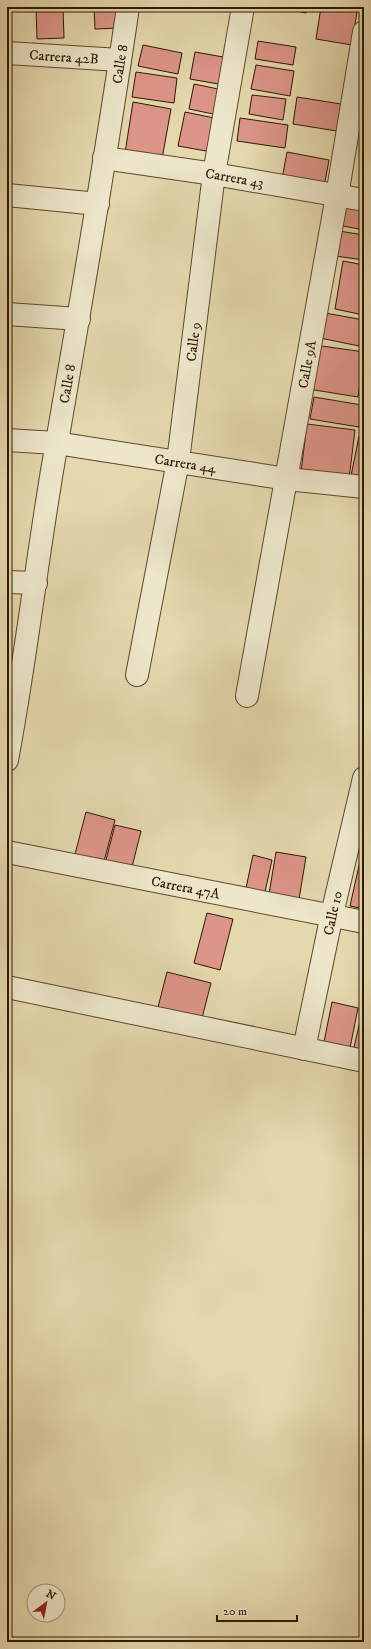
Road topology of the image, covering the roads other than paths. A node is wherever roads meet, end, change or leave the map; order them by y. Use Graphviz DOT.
graph roads {
  1 [pos="128,7"];
  2 [pos="243,7"];
  3 [pos="364,32"];
  4 [pos="7,53"];
  5 [pos="120,60"];
  6 [pos="104,158"];
  7 [pos="214,174"];
  8 [pos="7,195"];
  9 [pos="337,196"];
  10 [pos="364,200"];
  11 [pos="98,204"];
  12 [pos="7,314"];
  13 [pos="79,319"];
  14 [pos="7,440"];
  15 [pos="56,443"];
  16 [pos="178,461"];
  17 [pos="286,479"];
  18 [pos="364,487"];
  19 [pos="7,582"];
  20 [pos="36,583"];
  21 [pos="137,675"];
  22 [pos="247,696"];
  23 [pos="12,710"];
  24 [pos="7,760"];
  25 [pos="364,779"];
  26 [pos="7,852"];
  27 [pos="332,914"];
  28 [pos="364,922"];
  29 [pos="7,987"];
  30 [pos="304,1049"];
  31 [pos="364,1061"];
  1 -- 5 [label="street, Calle 8"];
  2 -- 7 [label="street, Calle 9"];
  3 -- 9 [label="street, Calle 9A"];
  4 -- 5 [label="street, Carrera 42B"];
  5 -- 6 [label="street, Calle 8"];
  6 -- 7 [label="street, Carrera 43"];
  6 -- 11 [label="street, Calle 8"];
  7 -- 9 [label="street, Carrera 43"];
  7 -- 16 [label="street, Calle 9"];
  8 -- 11 [label="street"];
  9 -- 10 [label="street, Carrera 43"];
  9 -- 17 [label="street, Calle 9A"];
  11 -- 13 [label="street, Calle 8"];
  12 -- 13 [label="street"];
  13 -- 15 [label="street, Calle 8"];
  14 -- 15 [label="street, Carrera 44"];
  15 -- 16 [label="street, Carrera 44"];
  15 -- 20 [label="street, Calle 8"];
  16 -- 17 [label="street, Carrera 44"];
  16 -- 21 [label="street, Calle 9"];
  17 -- 18 [label="street, Carrera 44"];
  17 -- 22 [label="street, Calle 9A"];
  19 -- 20 [label="street"];
  20 -- 23 [label="street, Calle 8"];
  23 -- 24 [label="street, Calle 8"];
  25 -- 27 [label="street, Calle 10"];
  26 -- 27 [label="street, Carrera 47A"];
  27 -- 28 [label="street, Carrera 47A"];
  27 -- 30 [label="street, Calle 10"];
  29 -- 30 [label="street"];
  30 -- 31 [label="street"];
}
